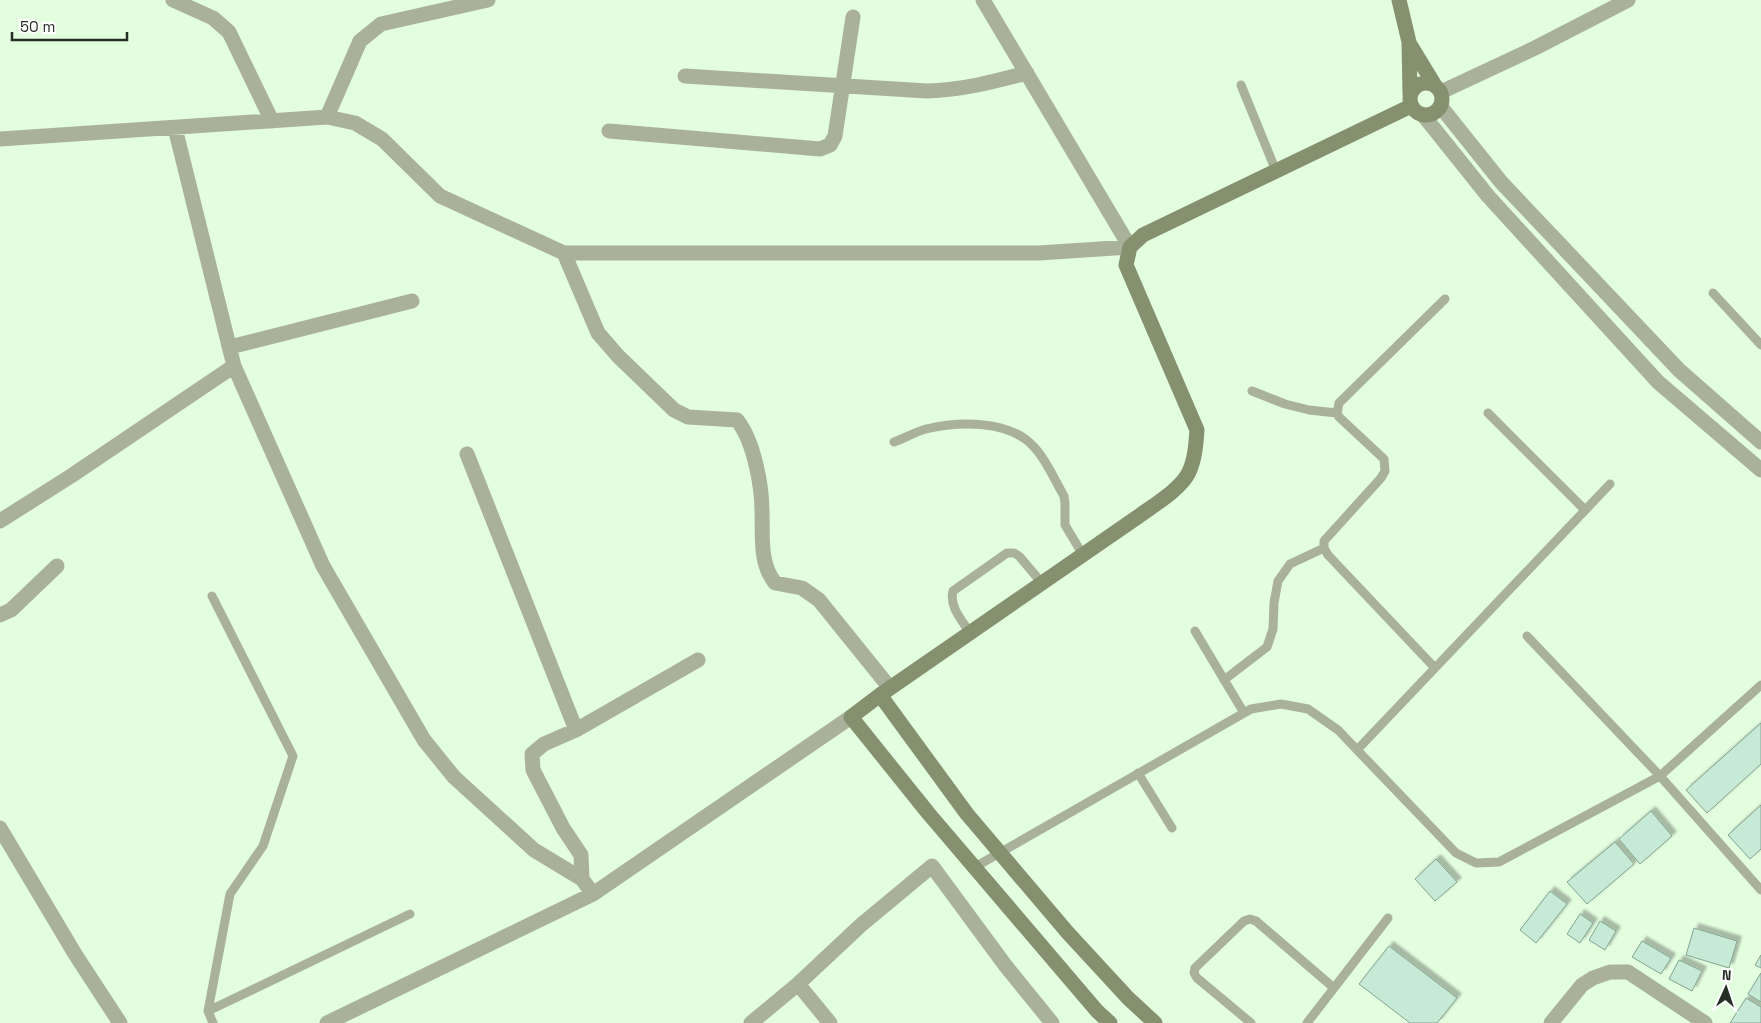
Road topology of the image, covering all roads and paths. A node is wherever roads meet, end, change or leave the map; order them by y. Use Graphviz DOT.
graph roads {
  1 [pos="173,0"];
  2 [pos="488,0"];
  3 [pos="983,0"];
  4 [pos="1399,0"];
  5 [pos="1628,0"];
  6 [pos="852,17"];
  7 [pos="1408,42"];
  8 [pos="1026,73"];
  9 [pos="685,76"];
  10 [pos="1241,85"];
  11 [pos="842,87"];
  12 [pos="1438,94"];
  13 [pos="1411,100"];
  14 [pos="1424,116"];
  15 [pos="327,117"];
  16 [pos="272,121"];
  17 [pos="175,128"];
  18 [pos="609,131"];
  19 [pos="0,139"];
  20 [pos="1276,170"];
  21 [pos="1130,247"];
  22 [pos="564,253"];
  23 [pos="1714,293"];
  24 [pos="1445,299"];
  25 [pos="412,302"];
  26 [pos="1761,345"];
  27 [pos="230,347"];
  28 [pos="234,366"];
  29 [pos="1252,391"];
  30 [pos="1337,413"];
  31 [pos="1488,413"];
  32 [pos="894,442"];
  33 [pos="1761,442"];
  34 [pos="468,454"];
  35 [pos="1761,470"];
  36 [pos="1610,484"];
  37 [pos="1586,510"];
  38 [pos="0,521"];
  39 [pos="1324,548"];
  40 [pos="1083,555"];
  41 [pos="58,566"];
  42 [pos="1042,583"];
  43 [pos="212,596"];
  44 [pos="0,615"];
  45 [pos="1195,631"];
  46 [pos="970,633"];
  47 [pos="1527,636"];
  48 [pos="698,660"];
  49 [pos="1435,668"];
  50 [pos="1224,680"];
  51 [pos="1761,685"];
  52 [pos="885,692"];
  53 [pos="1244,713"];
  54 [pos="850,717"];
  55 [pos="576,730"];
  56 [pos="1357,750"];
  57 [pos="1138,773"];
  58 [pos="1660,776"];
  59 [pos="0,828"];
  60 [pos="1172,828"];
  61 [pos="1000,852"];
  62 [pos="975,867"];
  63 [pos="582,879"];
  64 [pos="1761,890"];
  65 [pos="594,894"];
  66 [pos="410,914"];
  67 [pos="1388,918"];
  68 [pos="798,984"];
  69 [pos="1334,988"];
  70 [pos="208,1011"];
  71 [pos="120,1023"];
  72 [pos="214,1023"];
  73 [pos="327,1023"];
  74 [pos="751,1023"];
  75 [pos="830,1023"];
  76 [pos="1052,1023"];
  77 [pos="1110,1023"];
  78 [pos="1155,1023"];
  79 [pos="1251,1023"];
  80 [pos="1307,1023"];
  81 [pos="1551,1023"];
  82 [pos="1705,1023"];
  1 -- 16 [label="street"];
  2 -- 15 [label="street"];
  3 -- 8 [label="street"];
  4 -- 7 [label="street"];
  5 -- 12 [label="street"];
  6 -- 11 [label="street"];
  7 -- 12 [label="street"];
  7 -- 13 [label="street"];
  8 -- 11 [label="street"];
  8 -- 21 [label="street"];
  9 -- 11 [label="street"];
  10 -- 20 [label="lane"];
  11 -- 18 [label="street"];
  12 -- 13 [label="street"];
  12 -- 14 [label="street"];
  12 -- 33 [label="street"];
  13 -- 14 [label="street"];
  13 -- 20 [label="street"];
  14 -- 35 [label="street"];
  15 -- 16 [label="street"];
  15 -- 22 [label="street"];
  16 -- 17 [label="street"];
  17 -- 19 [label="street"];
  17 -- 27 [label="street"];
  20 -- 21 [label="street"];
  21 -- 22 [label="street"];
  21 -- 40 [label="street"];
  22 -- 52 [label="street"];
  23 -- 26 [label="lane"];
  24 -- 30 [label="lane"];
  25 -- 27 [label="street"];
  27 -- 28 [label="street"];
  28 -- 38 [label="street"];
  28 -- 63 [label="street"];
  29 -- 30 [label="lane"];
  30 -- 39 [label="lane"];
  31 -- 37 [label="lane"];
  32 -- 40 [label="lane"];
  34 -- 55 [label="street"];
  36 -- 37 [label="lane"];
  37 -- 49 [label="lane"];
  39 -- 49 [label="lane"];
  39 -- 50 [label="lane"];
  40 -- 42 [label="street"];
  41 -- 44 [label="street"];
  42 -- 46 [label="street"];
  42 -- 46 [label="lane"];
  43 -- 70 [label="lane"];
  45 -- 50 [label="lane"];
  46 -- 52 [label="street"];
  47 -- 58 [label="lane"];
  48 -- 55 [label="street"];
  49 -- 56 [label="lane"];
  50 -- 53 [label="lane"];
  51 -- 58 [label="lane"];
  52 -- 54 [label="street"];
  52 -- 61 [label="street"];
  53 -- 56 [label="lane"];
  53 -- 57 [label="lane"];
  54 -- 62 [label="street"];
  54 -- 65 [label="street"];
  55 -- 63 [label="street"];
  56 -- 58 [label="lane"];
  57 -- 60 [label="lane"];
  57 -- 61 [label="lane"];
  58 -- 64 [label="lane"];
  59 -- 71 [label="street"];
  61 -- 62 [label="lane"];
  61 -- 78 [label="street"];
  62 -- 77 [label="street"];
  63 -- 65 [label="street"];
  65 -- 73 [label="street"];
  66 -- 70 [label="lane"];
  67 -- 69 [label="lane"];
  68 -- 74 [label="street"];
  68 -- 75 [label="street"];
  68 -- 76 [label="street"];
  69 -- 79 [label="lane"];
  69 -- 80 [label="lane"];
  70 -- 72 [label="lane"];
  81 -- 82 [label="street"];
}
